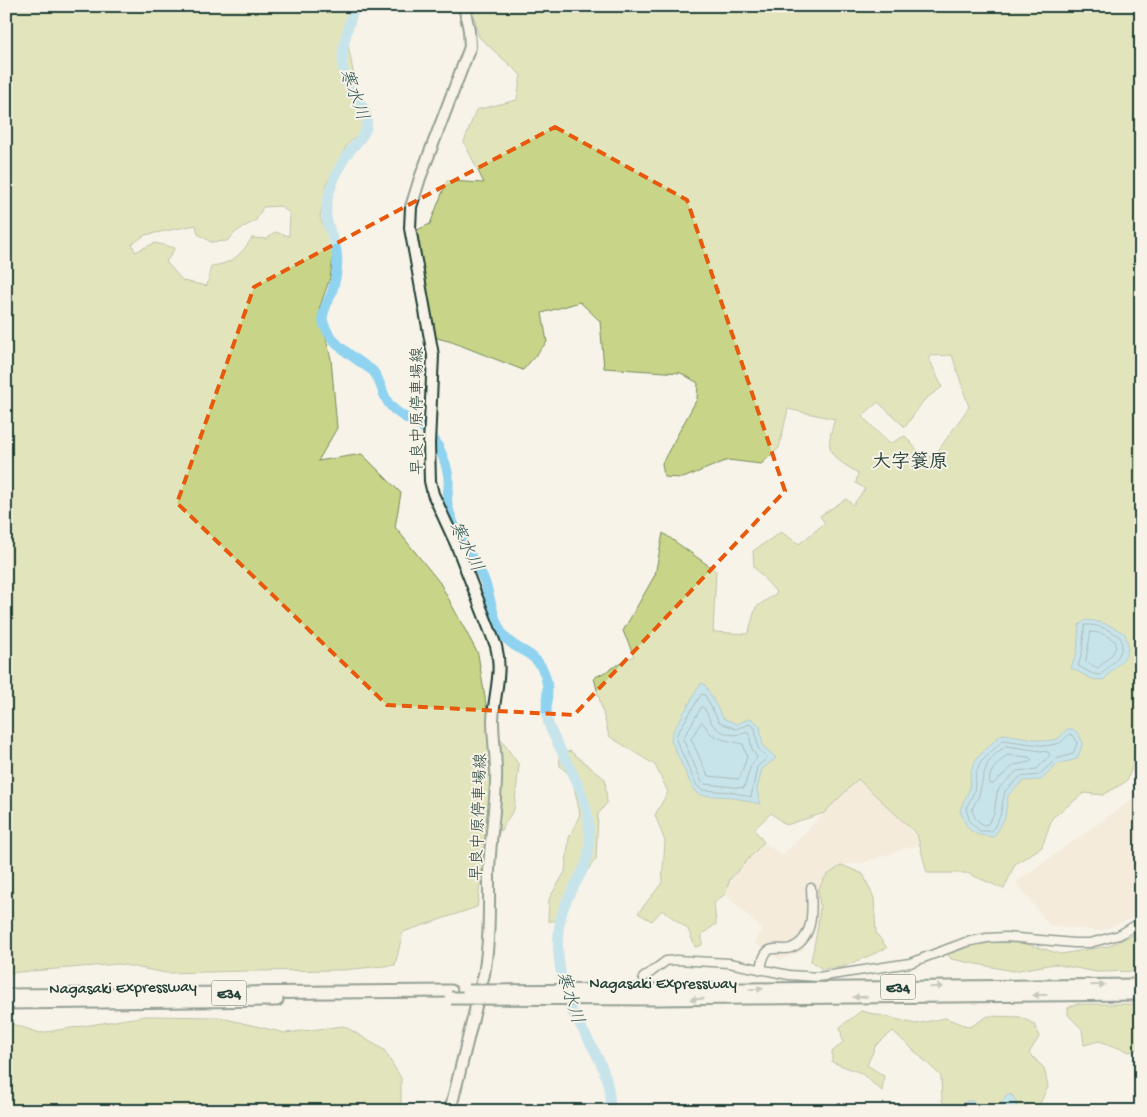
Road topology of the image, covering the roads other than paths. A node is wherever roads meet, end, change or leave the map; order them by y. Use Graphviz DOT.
graph roads {
  1 [pos="464,6"];
  2 [pos="811,888"];
  3 [pos="1141,922"];
  4 [pos="761,970"];
  5 [pos="643,978"];
  6 [pos="1141,985"];
  7 [pos="451,994"];
  8 [pos="655,994"];
  9 [pos="1141,994"];
  10 [pos="6,995"];
  11 [pos="6,1003"];
  12 [pos="450,1111"];
  1 -- 12 [label="main road, 早良中原停車場線"];
  2 -- 4 [label="street"];
  3 -- 4 [label="street"];
  4 -- 5 [label="street"];
  8 -- 6 [label="highway, Nagasaki Expressway / E34, one-way"];
  7 -- 8 [label="highway, Nagasaki Expressway / E34, bridge"];
  7 -- 10 [label="highway, Nagasaki Expressway / E34"];
  7 -- 11 [label="highway, Nagasaki Expressway / E34"];
  9 -- 8 [label="highway, Nagasaki Expressway / E34, one-way"];
}
